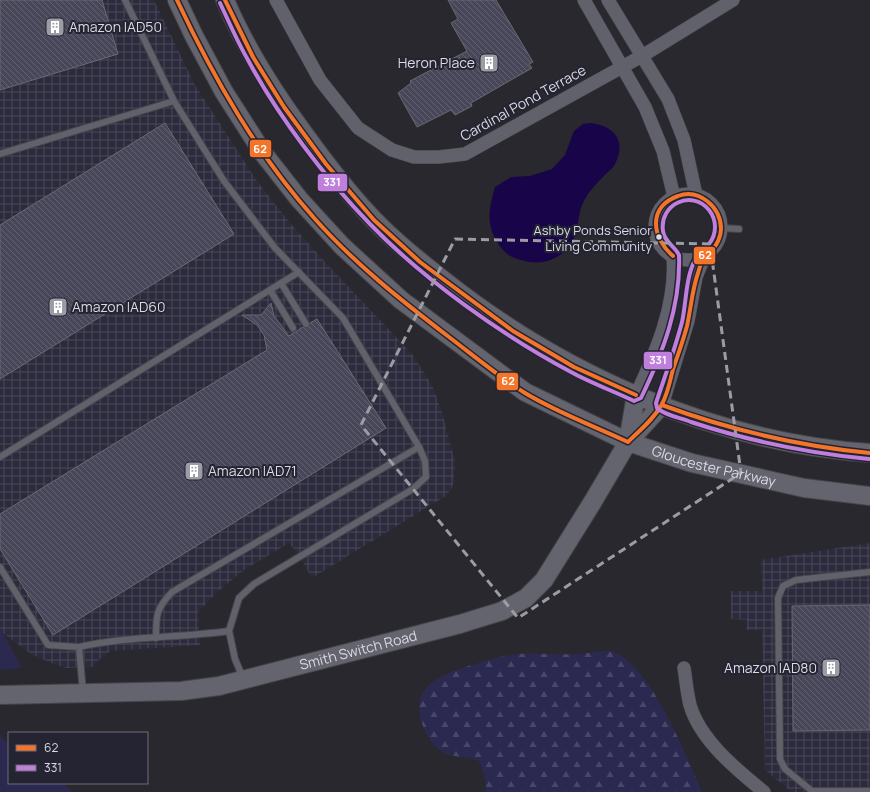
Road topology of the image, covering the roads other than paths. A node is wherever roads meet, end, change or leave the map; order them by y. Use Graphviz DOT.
graph roads {
  1 [pos="125,0"];
  2 [pos="177,0"];
  3 [pos="224,0"];
  4 [pos="276,0"];
  5 [pos="584,0"];
  6 [pos="608,0"];
  7 [pos="733,0"];
  8 [pos="642,56"];
  9 [pos="623,67"];
  10 [pos="174,101"];
  11 [pos="0,154"];
  12 [pos="696,195"];
  13 [pos="674,197"];
  14 [pos="721,228"];
  15 [pos="739,229"];
  16 [pos="705,255"];
  17 [pos="673,256"];
  18 [pos="299,272"];
  19 [pos="281,283"];
  20 [pos="270,290"];
  21 [pos="306,324"];
  22 [pos="293,328"];
  23 [pos="636,395"];
  24 [pos="662,405"];
  25 [pos="628,442"];
  26 [pos="419,447"];
  27 [pos="870,453"];
  28 [pos="0,457"];
  29 [pos="870,496"];
  30 [pos="0,567"];
  31 [pos="870,572"];
  32 [pos="229,631"];
  33 [pos="156,638"];
  34 [pos="78,647"];
  35 [pos="684,668"];
  36 [pos="244,680"];
  37 [pos="84,693"];
  38 [pos="0,695"];
  39 [pos="870,791"];
  40 [pos="764,792"];
  1 -- 10 [label="lane"];
  2 -- 25 [label="main road, Gloucester Parkway"];
  3 -- 23 [label="main road"];
  4 -- 9 [label="street, Cardinal Pond Terrace"];
  5 -- 9 [label="street"];
  6 -- 8 [label="street"];
  7 -- 8 [label="street, Cardinal Pond Terrace"];
  8 -- 9 [label="street, Cardinal Pond Terrace"];
  8 -- 12 [label="street"];
  9 -- 13 [label="street"];
  10 -- 11 [label="lane"];
  10 -- 18 [label="lane"];
  12 -- 13 [label="street"];
  12 -- 14 [label="street"];
  13 -- 17 [label="street"];
  14 -- 15 [label="lane"];
  14 -- 16 [label="street"];
  16 -- 17 [label="street"];
  16 -- 24 [label="street"];
  17 -- 23 [label="street"];
  18 -- 19 [label="lane"];
  18 -- 26 [label="lane"];
  19 -- 20 [label="lane"];
  19 -- 21 [label="lane"];
  20 -- 22 [label="lane"];
  20 -- 28 [label="lane"];
  23 -- 24 [label="main road"];
  23 -- 25 [label="main road, Smith Switch Road"];
  24 -- 25 [label="main road, Smith Switch Road"];
  24 -- 27 [label="main road"];
  25 -- 29 [label="main road, Gloucester Parkway"];
  25 -- 36 [label="main road, Smith Switch Road"];
  26 -- 32 [label="lane"];
  26 -- 33 [label="lane"];
  30 -- 34 [label="lane"];
  31 -- 39 [label="lane"];
  32 -- 33 [label="lane"];
  32 -- 36 [label="lane"];
  33 -- 34 [label="lane"];
  34 -- 37 [label="lane"];
  35 -- 40 [label="street"];
  36 -- 37 [label="main road, Smith Switch Road"];
  37 -- 38 [label="main road, Smith Switch Road"];
}
